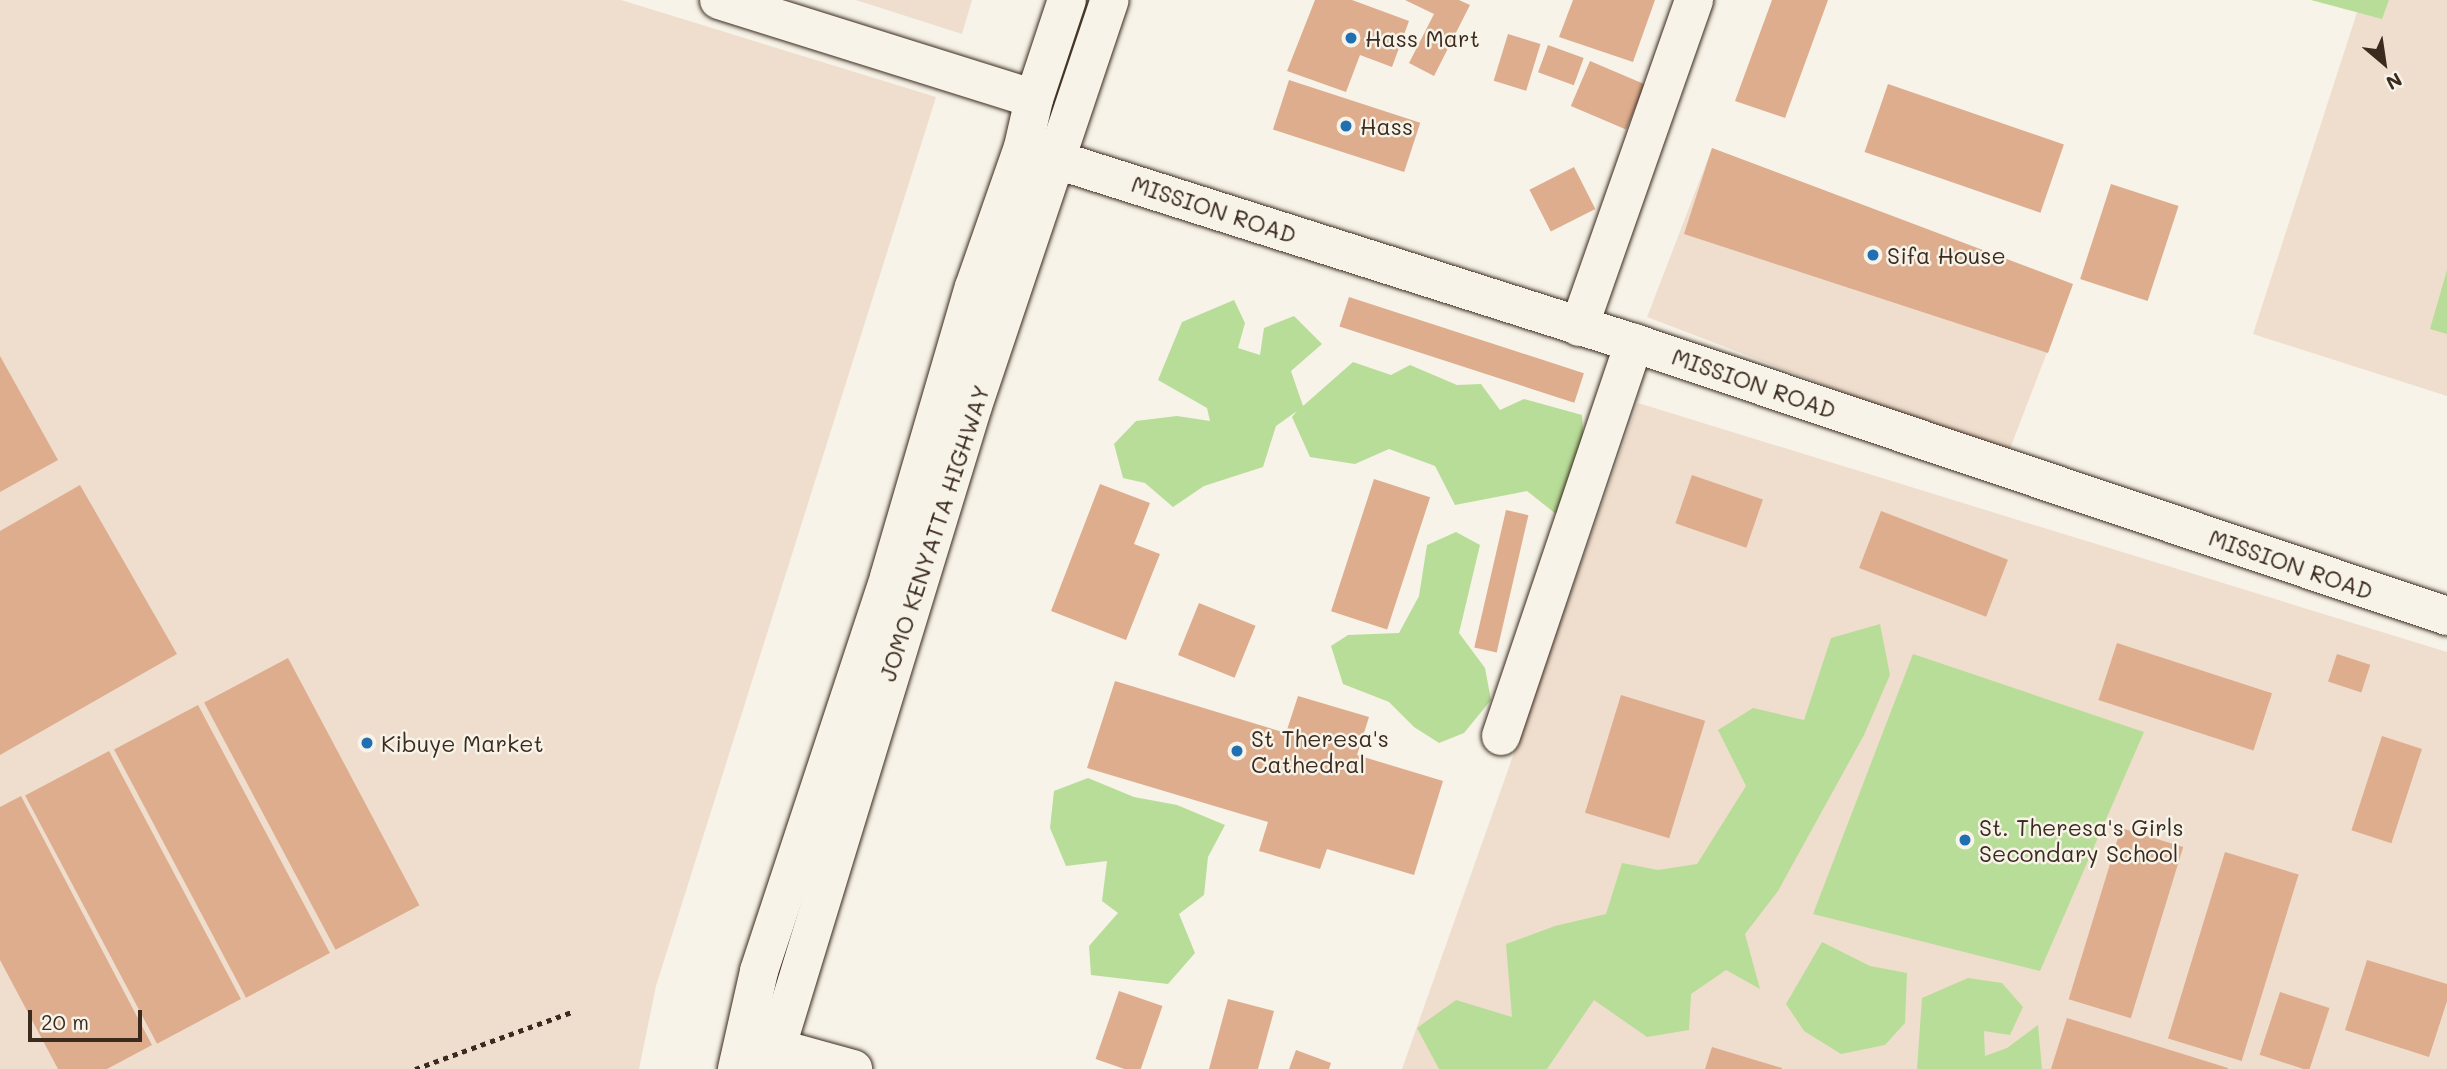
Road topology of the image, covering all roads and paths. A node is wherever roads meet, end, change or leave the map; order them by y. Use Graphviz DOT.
graph roads {
  1 [pos="719,0"];
  2 [pos="1067,0"];
  3 [pos="1110,0"];
  4 [pos="1694,0"];
  5 [pos="1034,99"];
  6 [pos="1040,154"];
  7 [pos="1579,327"];
  8 [pos="1634,343"];
  9 [pos="2447,616"];
  10 [pos="1501,736"];
  11 [pos="572,1012"];
  12 [pos="774,1058"];
  13 [pos="415,1069"];
  14 [pos="737,1069"];
  15 [pos="853,1069"];
  1 -- 5 [label="main road"];
  2 -- 5 [label="main road, JOMO KENYATTA HIGHWAY"];
  3 -- 6 [label="main road, JOMO KENYATTA HIGHWAY"];
  4 -- 7 [label="main road"];
  5 -- 6 [label="main road, JOMO KENYATTA HIGHWAY"];
  6 -- 7 [label="main road, MISSION ROAD"];
  6 -- 12 [label="main road, JOMO KENYATTA HIGHWAY"];
  6 -- 14 [label="main road, JOMO KENYATTA HIGHWAY"];
  7 -- 8 [label="main road, MISSION ROAD"];
  8 -- 9 [label="main road, MISSION ROAD"];
  8 -- 10 [label="main road"];
  11 -- 13 [label="path"];
  12 -- 15 [label="main road"];
}
